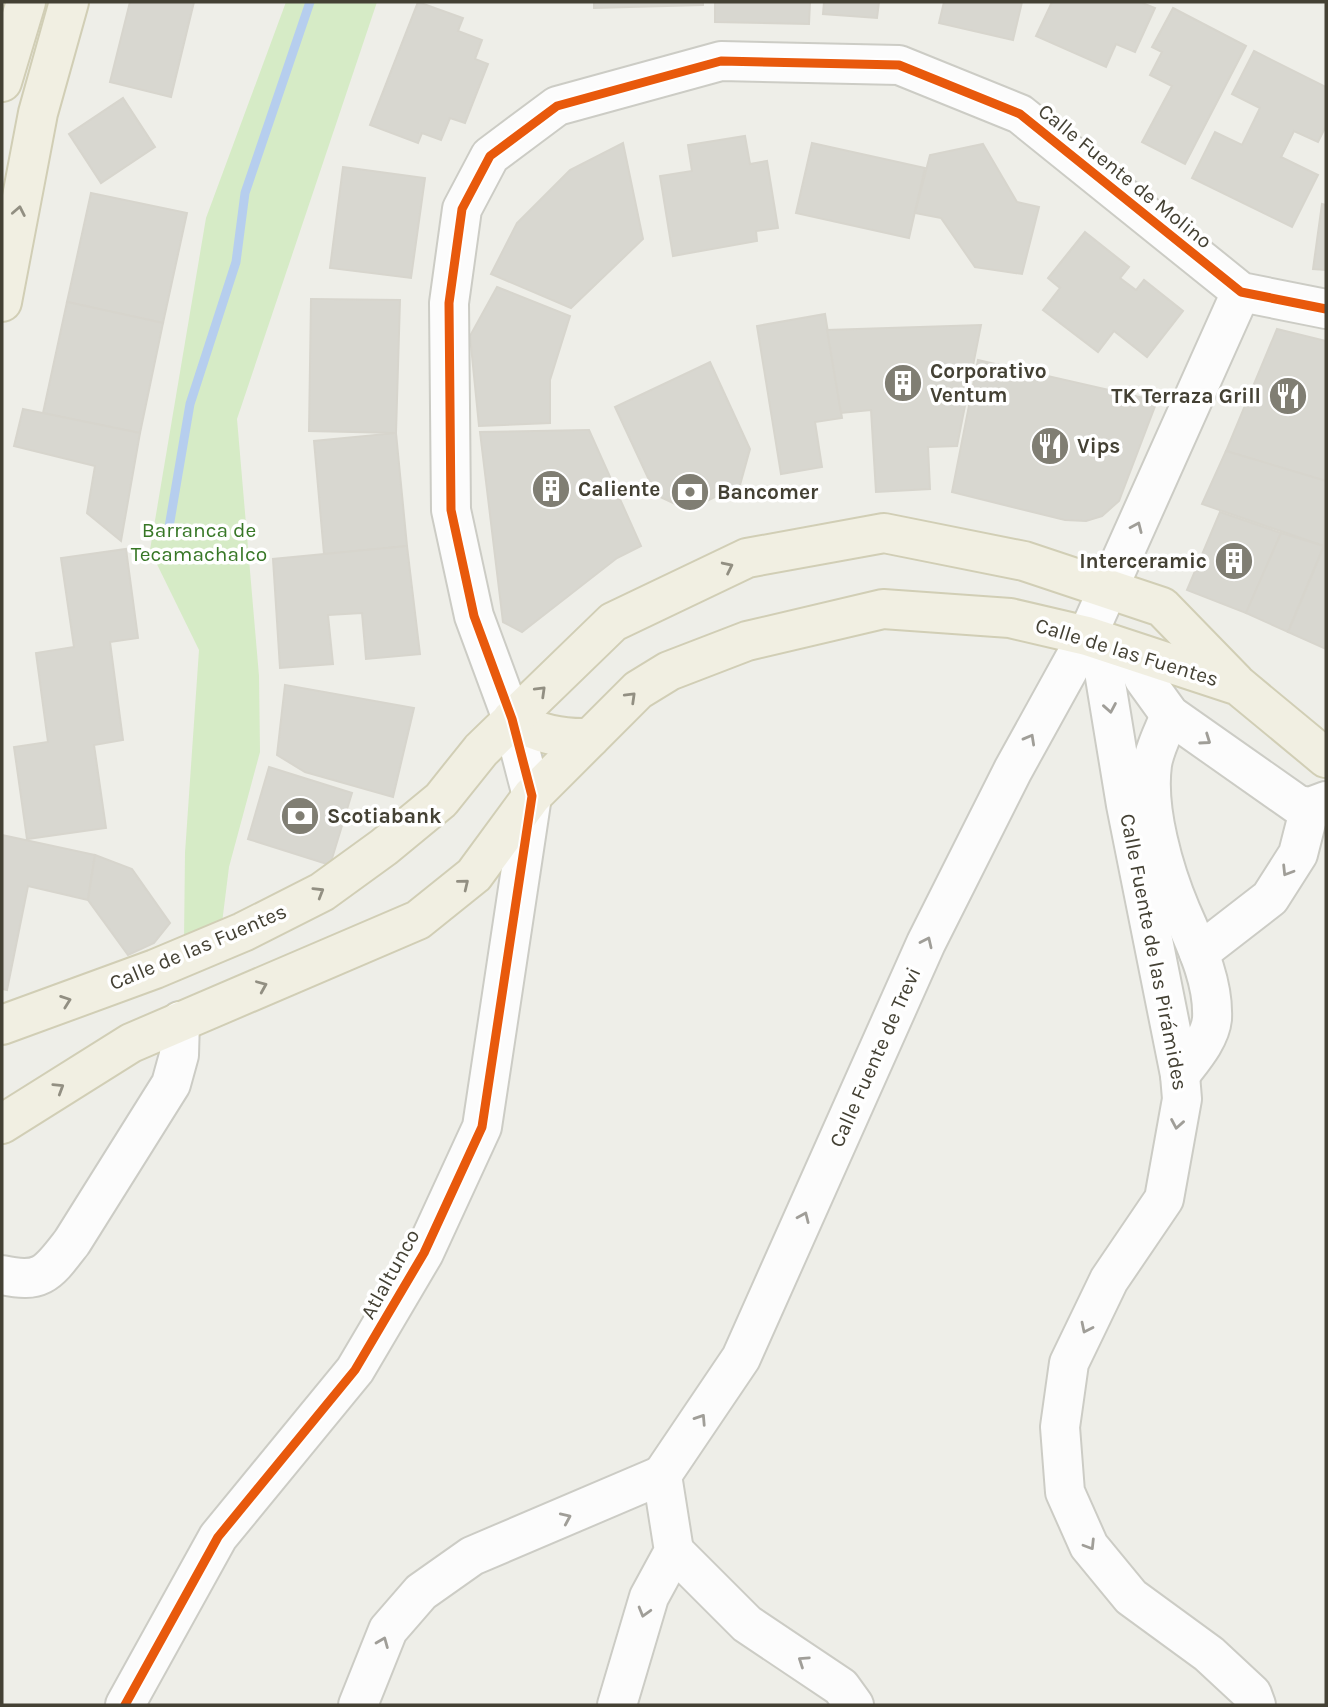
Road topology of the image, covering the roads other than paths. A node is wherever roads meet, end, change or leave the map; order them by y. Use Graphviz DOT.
graph roads {
  1 [pos="26,2"];
  2 [pos="69,2"];
  3 [pos="2,82"];
  4 [pos="1241,292"];
  5 [pos="2,302"];
  6 [pos="1326,309"];
  7 [pos="1109,589"];
  8 [pos="1106,643"];
  9 [pos="1239,686"];
  10 [pos="1170,715"];
  11 [pos="512,719"];
  12 [pos="590,738"];
  13 [pos="1326,758"];
  14 [pos="531,796"];
  15 [pos="1321,805"];
  16 [pos="1199,953"];
  17 [pos="180,1021"];
  18 [pos="2,1025"];
  19 [pos="1180,1074"];
  20 [pos="2,1124"];
  21 [pos="2,1275"];
  22 [pos="662,1475"];
  23 [pos="674,1551"];
  24 [pos="125,1705"];
  25 [pos="358,1705"];
  26 [pos="617,1705"];
  27 [pos="854,1705"];
  28 [pos="1256,1705"];
  1 -- 3 [label="main road"];
  5 -- 2 [label="main road, one-way"];
  4 -- 6 [label="street, Calle Fuente de Molino"];
  7 -- 4 [label="street, one-way"];
  4 -- 11 [label="street, Calle Fuente de Molino"];
  7 -- 8 [label="street, Calle Fuente de Trevi"];
  7 -- 9 [label="main road, Calle de las Fuentes"];
  11 -- 7 [label="main road, Calle de las Fuentes, one-way"];
  8 -- 9 [label="main road, Calle de las Fuentes"];
  8 -- 10 [label="street"];
  12 -- 8 [label="main road, Calle de las Fuentes, one-way"];
  8 -- 19 [label="street, Calle Fuente de las Pirámides, one-way"];
  22 -- 8 [label="street, Calle Fuente de Trevi, one-way"];
  9 -- 13 [label="main road, Calle de las Fuentes"];
  10 -- 15 [label="street, one-way"];
  10 -- 16 [label="street"];
  11 -- 12 [label="main road"];
  11 -- 14 [label="street, Calle Fuente de Molino"];
  18 -- 11 [label="main road, Calle de las Fuentes, one-way"];
  12 -- 14 [label="main road, Calle de las Fuentes"];
  17 -- 14 [label="main road, Calle de las Fuentes, one-way"];
  14 -- 24 [label="street, Atlaltunco"];
  15 -- 16 [label="street, one-way"];
  16 -- 19 [label="street"];
  20 -- 17 [label="main road, Calle de las Fuentes, one-way"];
  17 -- 21 [label="street"];
  19 -- 28 [label="street, Calle Fuente de las Pirámides, one-way"];
  22 -- 23 [label="street"];
  25 -- 22 [label="street, one-way"];
  23 -- 26 [label="street, one-way"];
  27 -- 23 [label="street, one-way"];
}
